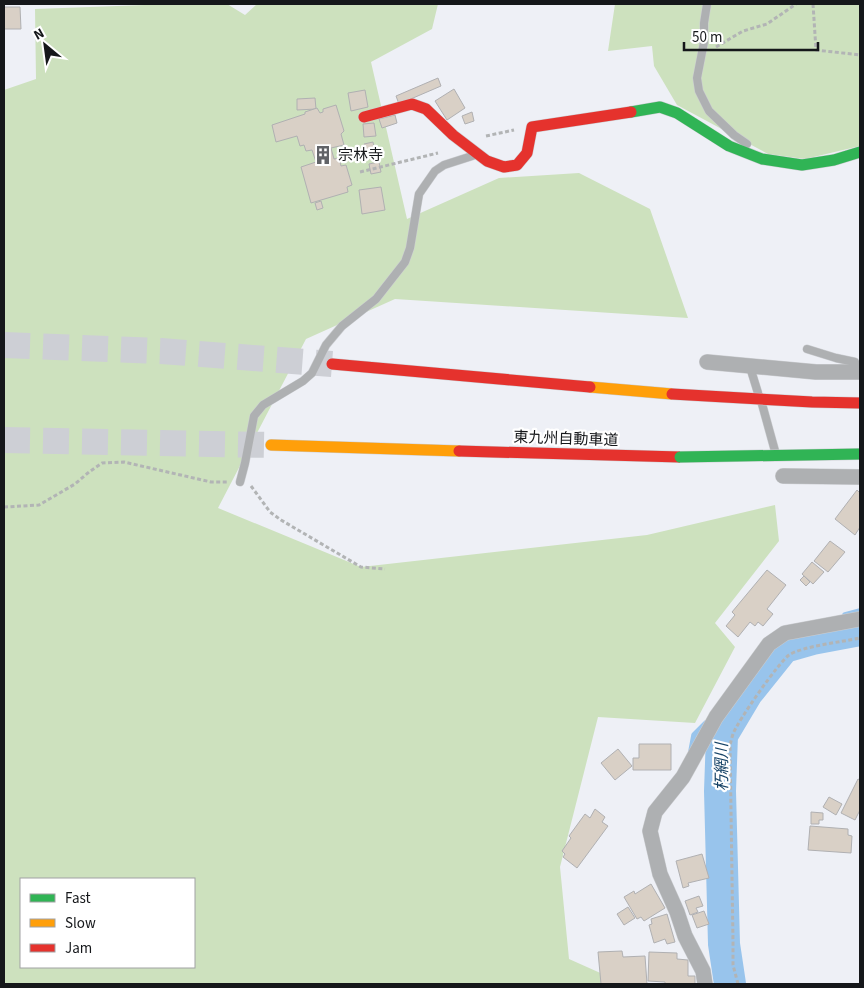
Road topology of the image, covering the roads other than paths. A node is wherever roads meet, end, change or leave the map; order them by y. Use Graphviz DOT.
graph roads {
  1 [pos="707,4"];
  2 [pos="364,117"];
  3 [pos="860,152"];
  4 [pos="476,154"];
  5 [pos="762,159"];
  6 [pos="807,349"];
  7 [pos="707,362"];
  8 [pos="332,364"];
  9 [pos="750,366"];
  10 [pos="859,372"];
  11 [pos="860,403"];
  12 [pos="271,445"];
  13 [pos="860,454"];
  14 [pos="783,476"];
  15 [pos="860,478"];
  16 [pos="240,482"];
  17 [pos="860,619"];
  18 [pos="705,984"];
  1 -- 5 [label="lane"];
  2 -- 4 [label="main road"];
  3 -- 5 [label="main road"];
  4 -- 5 [label="main road"];
  4 -- 16 [label="lane"];
  6 -- 10 [label="lane"];
  7 -- 9 [label="street"];
  8 -- 11 [label="main road, bridge"];
  9 -- 10 [label="street"];
  9 -- 14 [label="lane"];
  12 -- 13 [label="main road, 東九州自動車道, bridge"];
  14 -- 15 [label="street"];
  17 -- 18 [label="street"];
}
